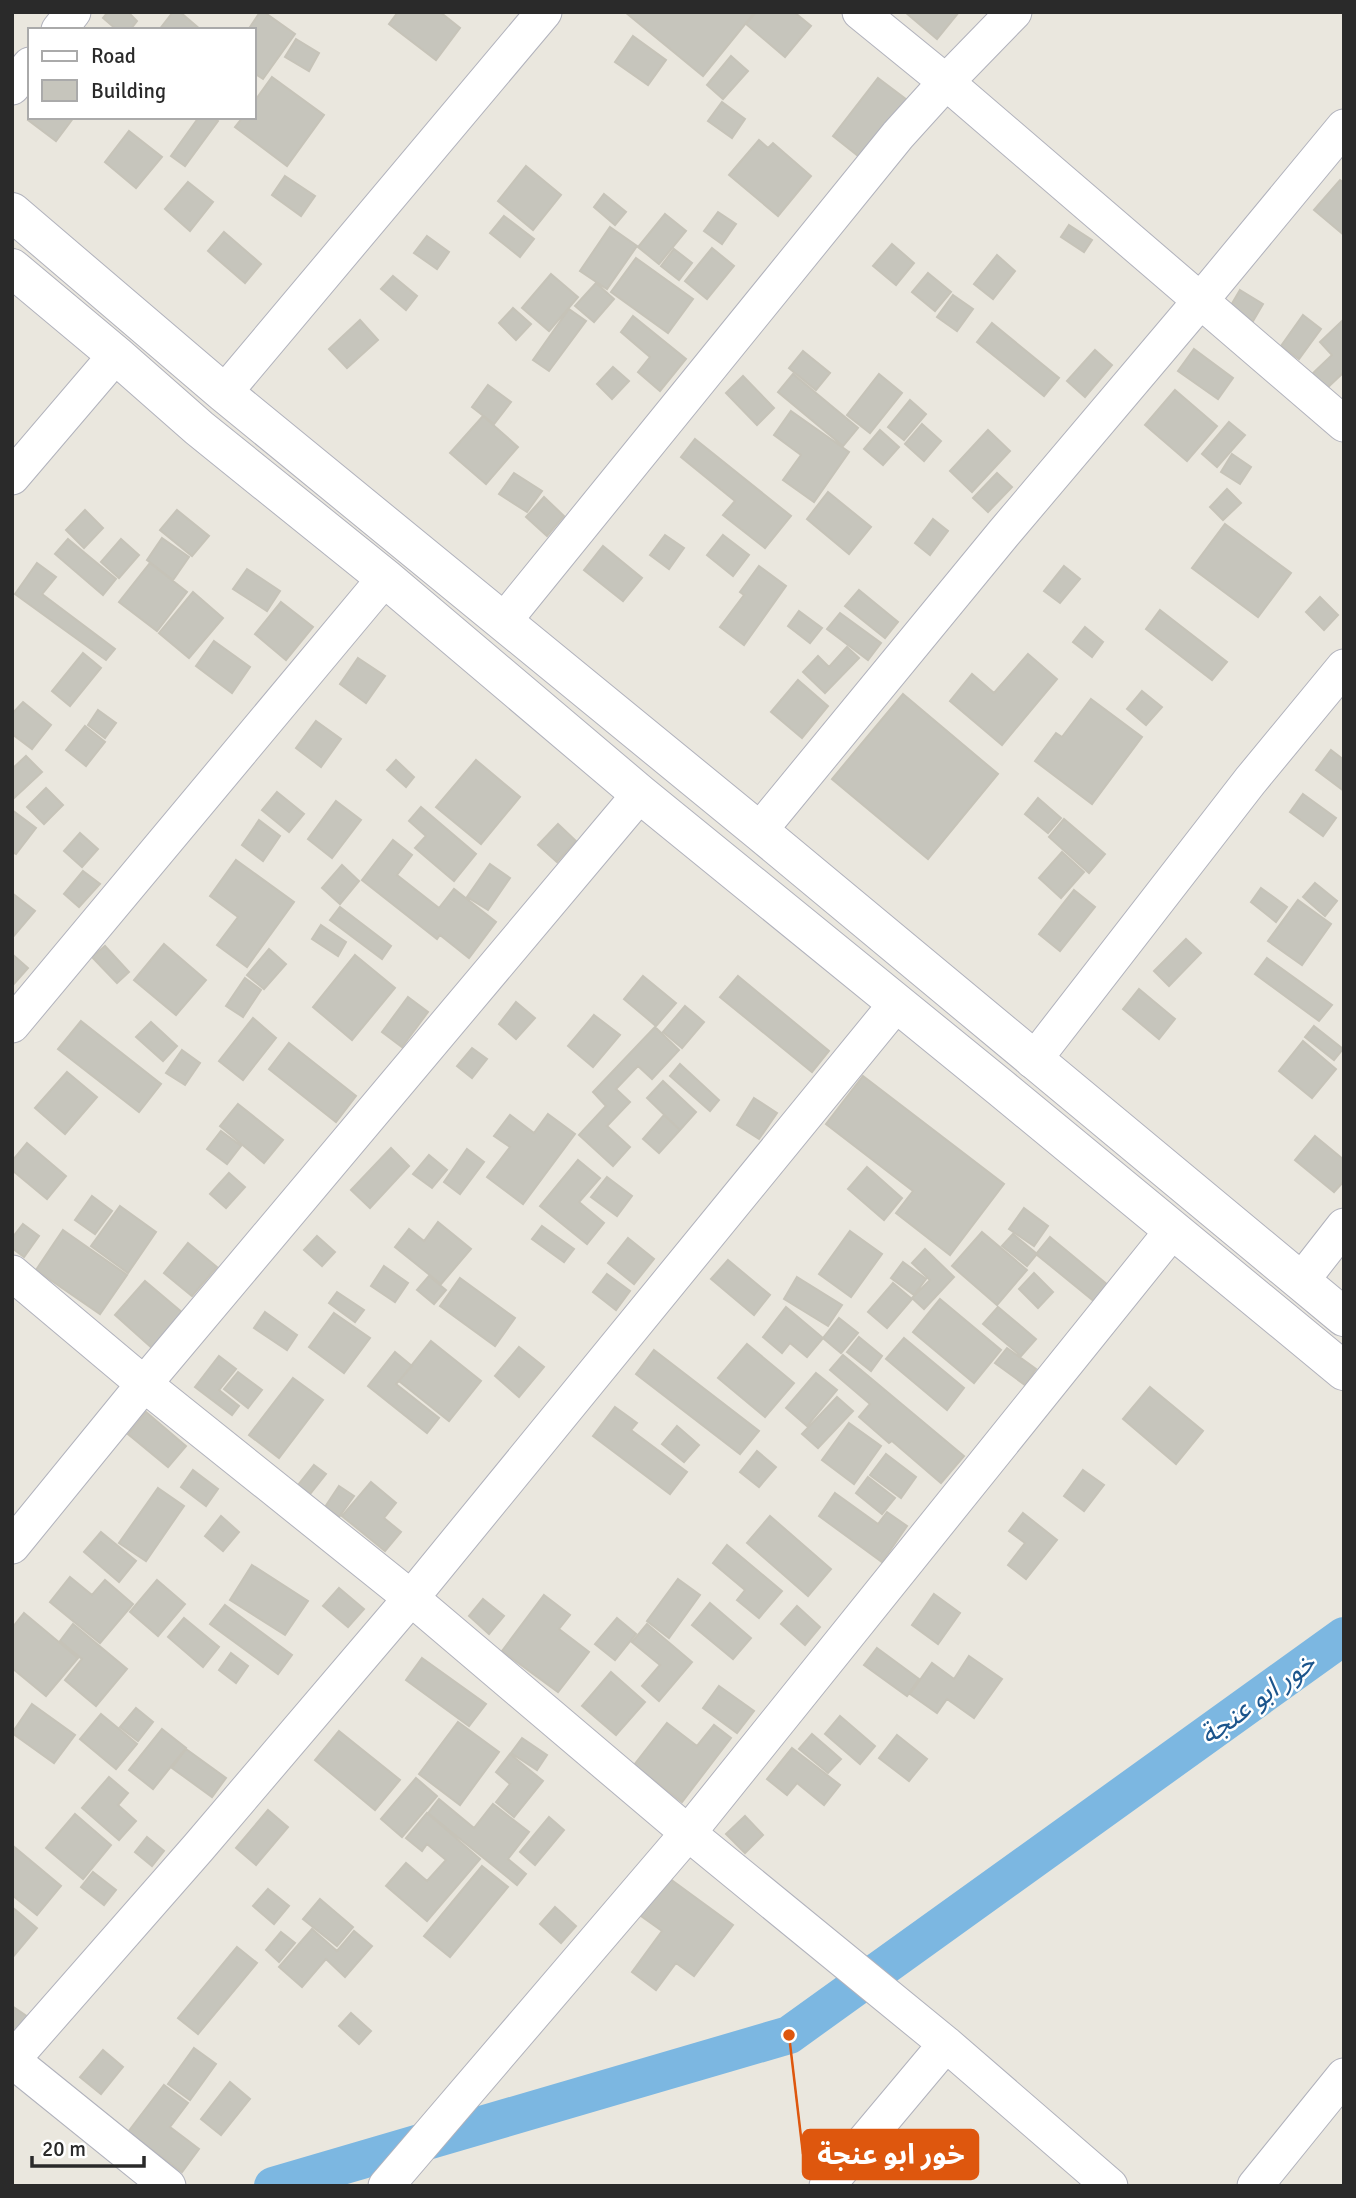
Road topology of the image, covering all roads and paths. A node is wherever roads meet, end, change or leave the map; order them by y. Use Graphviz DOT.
graph roads {
  1 [pos="73,12"];
  2 [pos="544,12"];
  3 [pos="860,12"];
  4 [pos="1014,12"];
  5 [pos="61,28"];
  6 [pos="28,67"];
  7 [pos="946,82"];
  8 [pos="12,87"];
  9 [pos="1344,127"];
  10 [pos="12,212"];
  11 [pos="12,268"];
  12 [pos="1201,300"];
  13 [pos="116,355"];
  14 [pos="224,393"];
  15 [pos="1344,424"];
  16 [pos="12,477"];
  17 [pos="385,578"];
  18 [pos="503,622"];
  19 [pos="1344,667"];
  20 [pos="640,794"];
  21 [pos="759,831"];
  22 [pos="897,1003"];
  23 [pos="12,1025"];
  24 [pos="1032,1061"];
  25 [pos="1344,1226"];
  26 [pos="1173,1230"];
  27 [pos="12,1273"];
  28 [pos="1301,1281"];
  29 [pos="1344,1317"];
  30 [pos="1344,1371"];
  31 [pos="144,1384"];
  32 [pos="12,1546"];
  33 [pos="411,1598"];
  34 [pos="688,1833"];
  35 [pos="946,2044"];
  36 [pos="12,2060"];
  37 [pos="1344,2076"];
  38 [pos="168,2186"];
  39 [pos="386,2186"];
  40 [pos="827,2186"];
  41 [pos="1110,2186"];
  42 [pos="1255,2186"];
  1 -- 5 [label="street"];
  2 -- 14 [label="street"];
  3 -- 7 [label="street"];
  4 -- 7 [label="street"];
  6 -- 8 [label="street"];
  7 -- 12 [label="street"];
  7 -- 18 [label="street"];
  9 -- 12 [label="street"];
  10 -- 14 [label="main road"];
  11 -- 13 [label="main road"];
  12 -- 15 [label="street"];
  12 -- 21 [label="street"];
  13 -- 16 [label="street"];
  13 -- 17 [label="main road"];
  14 -- 18 [label="main road"];
  17 -- 20 [label="main road"];
  17 -- 23 [label="street"];
  18 -- 21 [label="main road"];
  19 -- 24 [label="street"];
  20 -- 22 [label="main road"];
  20 -- 31 [label="street"];
  21 -- 24 [label="main road"];
  22 -- 26 [label="main road"];
  22 -- 33 [label="street"];
  24 -- 28 [label="main road"];
  25 -- 28 [label="street"];
  26 -- 30 [label="main road"];
  26 -- 34 [label="street"];
  27 -- 31 [label="street"];
  28 -- 29 [label="main road"];
  31 -- 32 [label="street"];
  31 -- 33 [label="street"];
  33 -- 34 [label="street"];
  33 -- 36 [label="street"];
  34 -- 35 [label="street"];
  34 -- 39 [label="street"];
  35 -- 40 [label="street"];
  35 -- 41 [label="street"];
  36 -- 38 [label="street"];
  37 -- 42 [label="street"];
}
